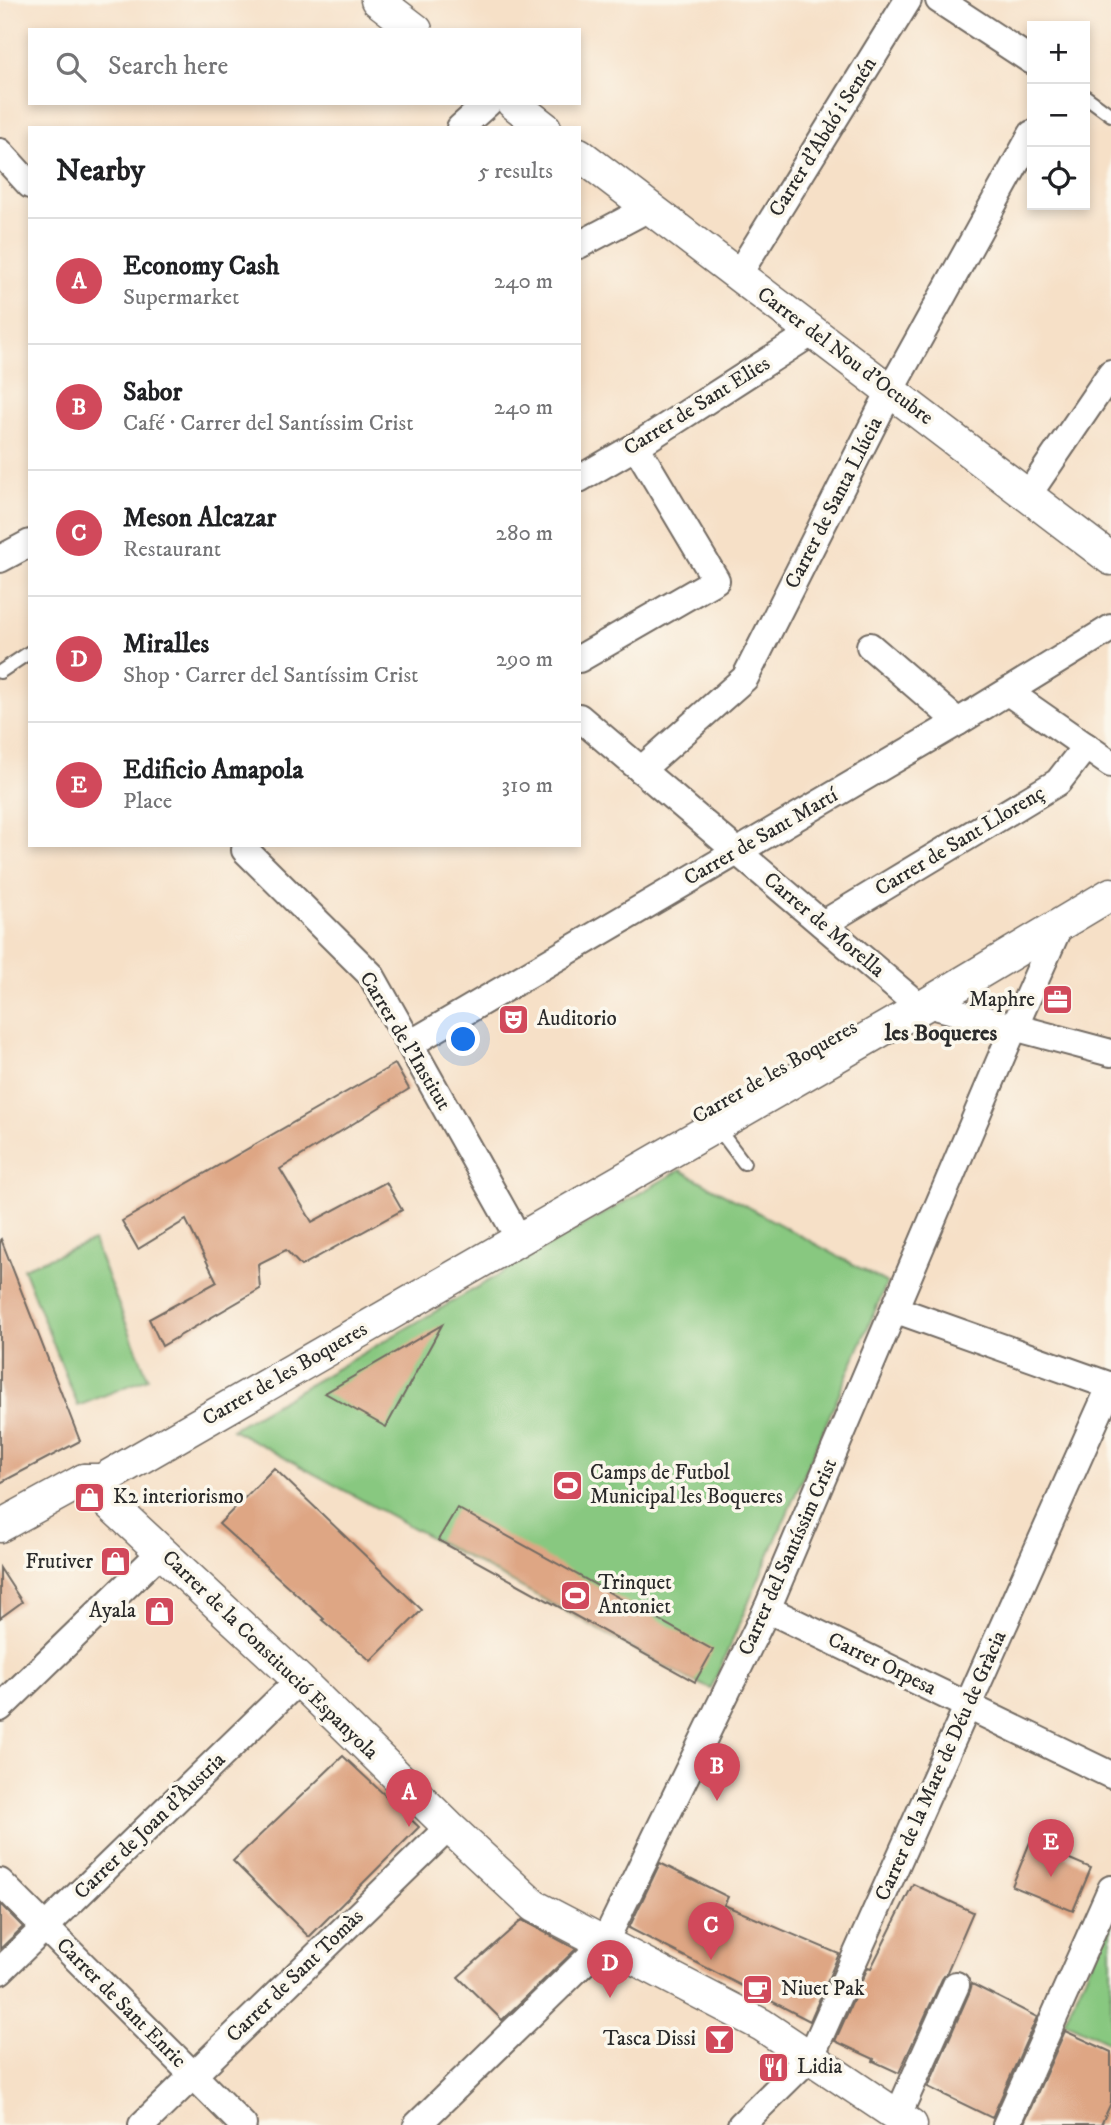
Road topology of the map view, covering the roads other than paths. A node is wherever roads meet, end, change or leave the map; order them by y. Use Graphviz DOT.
graph roads {
  1 [pos="377,0"];
  2 [pos="908,0"];
  3 [pos="939,0"];
  4 [pos="413,28"];
  5 [pos="1027,58"];
  6 [pos="1090,100"];
  7 [pos="486,105"];
  8 [pos="516,105"];
  9 [pos="1111,115"];
  10 [pos="462,126"];
  11 [pos="542,126"];
  12 [pos="1027,143"];
  13 [pos="0,152"];
  14 [pos="581,156"];
  15 [pos="28,183"];
  16 [pos="649,208"];
  17 [pos="581,244"];
  18 [pos="738,275"];
  19 [pos="813,332"];
  20 [pos="1111,373"];
  21 [pos="890,391"];
  22 [pos="636,446"];
  23 [pos="581,478"];
  24 [pos="1028,495"];
  25 [pos="28,544"];
  26 [pos="0,559"];
  27 [pos="1111,559"];
  28 [pos="1111,628"];
  29 [pos="870,646"];
  30 [pos="28,653"];
  31 [pos="581,658"];
  32 [pos="0,671"];
  33 [pos="1008,692"];
  34 [pos="581,719"];
  35 [pos="958,722"];
  36 [pos="1086,746"];
  37 [pos="1111,764"];
  38 [pos="641,770"];
  39 [pos="245,850"];
  40 [pos="737,851"];
  41 [pos="1111,876"];
  42 [pos="1111,894"];
  43 [pos="823,924"];
  44 [pos="1060,924"];
  45 [pos="918,1000"];
  46 [pos="1014,1027"];
  47 [pos="410,1044"];
  48 [pos="1111,1053"];
  49 [pos="716,1126"];
  50 [pos="744,1163"];
  51 [pos="514,1231"];
  52 [pos="894,1309"];
  53 [pos="1111,1386"];
  54 [pos="84,1480"];
  55 [pos="0,1526"];
  56 [pos="161,1552"];
  57 [pos="767,1609"];
  58 [pos="299,1680"];
  59 [pos="968,1706"];
  60 [pos="0,1708"];
  61 [pos="1111,1775"];
  62 [pos="449,1827"];
  63 [pos="0,1882"];
  64 [pos="1111,1889"];
  65 [pos="45,1927"];
  66 [pos="604,1943"];
  67 [pos="0,1971"];
  68 [pos="956,1985"];
  69 [pos="811,2056"];
  70 [pos="193,2076"];
  71 [pos="905,2120"];
  72 [pos="142,2125"];
  73 [pos="243,2125"];
  74 [pos="417,2125"];
  75 [pos="741,2125"];
  76 [pos="1006,2125"];
  1 -- 4 [label="street"];
  2 -- 18 [label="street, Carrer d'Abdó i Senén"];
  3 -- 5 [label="street"];
  6 -- 9 [label="lane"];
  7 -- 10 [label="street"];
  8 -- 11 [label="street"];
  12 -- 21 [label="street, Carrer de Santa Llúcia"];
  13 -- 15 [label="street"];
  14 -- 16 [label="street, Carrer del Nou d'Octubre"];
  16 -- 17 [label="street"];
  16 -- 18 [label="street, Carrer del Nou d'Octubre"];
  18 -- 19 [label="street, Carrer del Nou d'Octubre"];
  19 -- 21 [label="street, Carrer del Nou d'Octubre"];
  19 -- 22 [label="street, Carrer de Sant Elies"];
  20 -- 24 [label="street"];
  21 -- 24 [label="street, Carrer del Nou d'Octubre"];
  21 -- 38 [label="street, Carrer de Santa Llúcia"];
  22 -- 23 [label="street, Carrer de Sant Elies"];
  22 -- 31 [label="street"];
  24 -- 27 [label="street, Carrer del Nou d'Octubre"];
  25 -- 26 [label="street"];
  28 -- 33 [label="street, Carrer de Sant Martí"];
  29 -- 35 [label="street"];
  30 -- 32 [label="lane"];
  33 -- 35 [label="street, Carrer de Sant Martí"];
  33 -- 36 [label="street"];
  34 -- 38 [label="street, Carrer de Morella"];
  35 -- 40 [label="street, Carrer de Sant Martí"];
  36 -- 37 [label="street"];
  36 -- 43 [label="street, Carrer de Sant Llorenç"];
  38 -- 40 [label="street, Carrer de Morella"];
  39 -- 47 [label="street, Carrer de l'Institut"];
  40 -- 43 [label="street, Carrer de Morella"];
  40 -- 47 [label="street, Carrer de Sant Martí"];
  41 -- 45 [label="street, Carrer de les Boqueres"];
  42 -- 44 [label="street, Carrer de les Boqueres"];
  43 -- 45 [label="street, Carrer de Morella"];
  44 -- 45 [label="street, Carrer de les Boqueres"];
  44 -- 46 [label="street, Carrer del Santíssim Crist"];
  45 -- 46 [label="street"];
  45 -- 49 [label="street, Carrer de les Boqueres"];
  45 -- 51 [label="street, Carrer de les Boqueres"];
  46 -- 48 [label="street"];
  46 -- 52 [label="street, Carrer del Santíssim Crist"];
  47 -- 51 [label="street, Carrer de l'Institut"];
  49 -- 50 [label="lane"];
  49 -- 51 [label="street, Carrer de les Boqueres"];
  51 -- 54 [label="street, Carrer de les Boqueres"];
  52 -- 53 [label="street"];
  52 -- 57 [label="street, Carrer del Santíssim Crist"];
  53 -- 59 [label="street, Carrer de la Mare de Déu de Gràcia"];
  54 -- 55 [label="street, Carrer de les Boqueres"];
  54 -- 56 [label="street, Carrer de la Constitució Espanyola"];
  56 -- 58 [label="street, Carrer de la Constitució Espanyola"];
  56 -- 60 [label="street"];
  57 -- 59 [label="street, Carrer Orpesa"];
  57 -- 66 [label="street, Carrer del Santíssim Crist"];
  58 -- 62 [label="street, Carrer de la Constitució Espanyola"];
  58 -- 65 [label="street, Carrer de Joan d'Àustria"];
  59 -- 61 [label="street, Carrer Orpesa"];
  59 -- 69 [label="street, Carrer de la Mare de Déu de Gràcia"];
  62 -- 66 [label="street, Carrer de la Constitució Espanyola"];
  62 -- 70 [label="street, Carrer de Sant Tomàs"];
  63 -- 65 [label="street, Carrer de Sant Enric"];
  64 -- 76 [label="street"];
  65 -- 67 [label="street, Carrer de Joan d'Àustria"];
  65 -- 70 [label="street, Carrer de Sant Enric"];
  66 -- 69 [label="street, Carrer de la Constitució Espanyola"];
  66 -- 74 [label="street, Carrer del Santíssim Crist"];
  68 -- 71 [label="street"];
  69 -- 71 [label="street, Carrer de la Constitució Espanyola"];
  69 -- 75 [label="street, Carrer de la Mare de Déu de Gràcia"];
  70 -- 72 [label="street, Carrer de Sant Tomàs"];
  70 -- 73 [label="street, Carrer de Sant Enric"];
}
